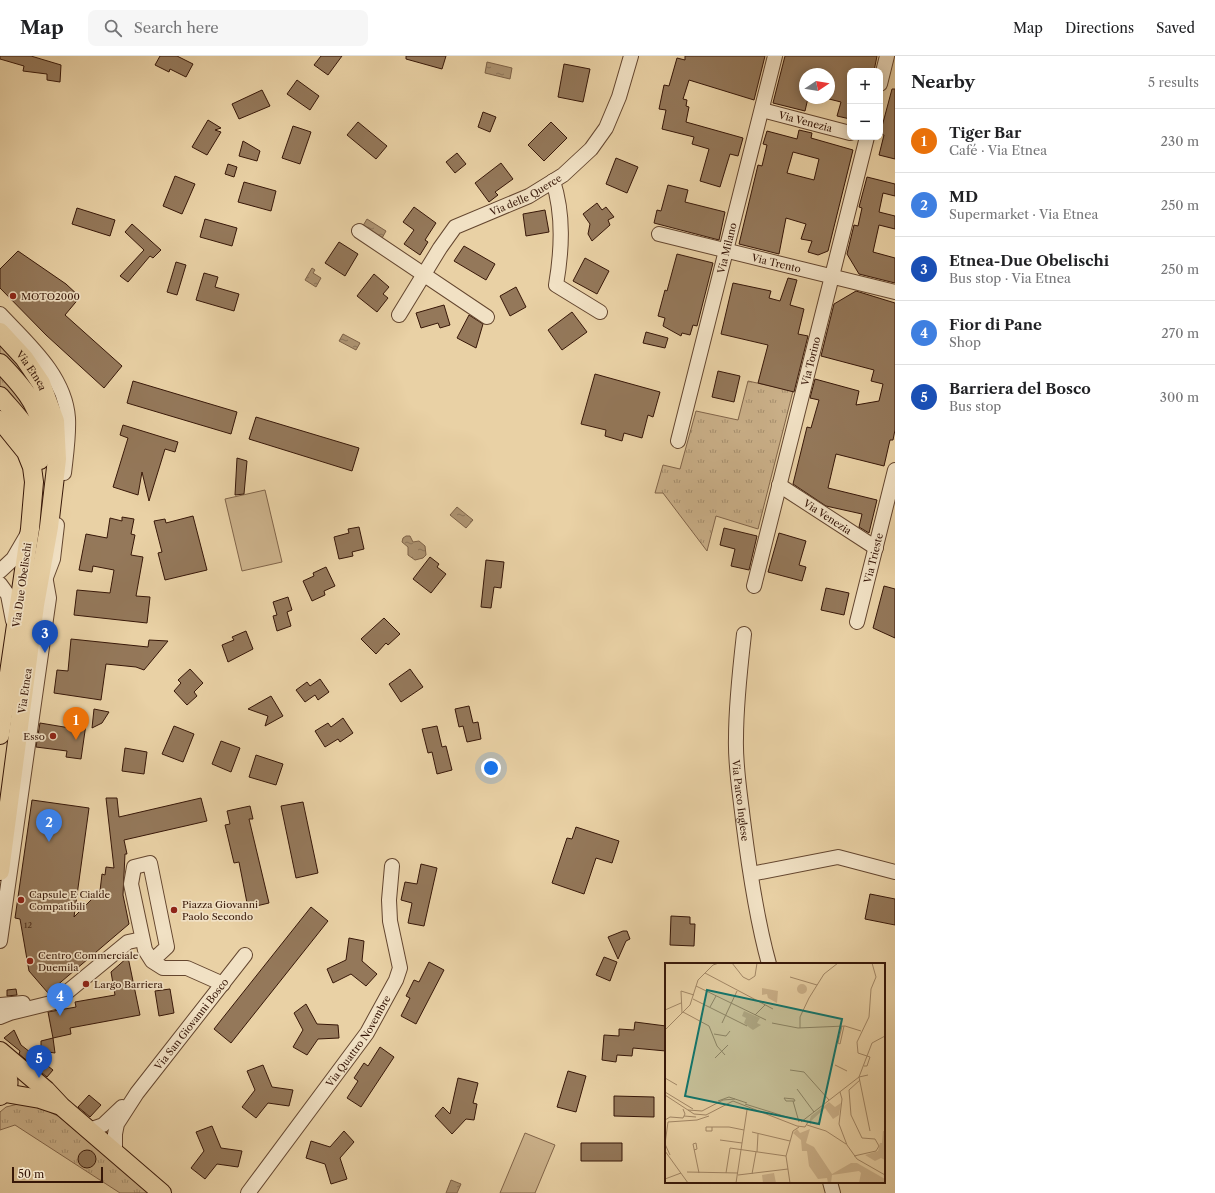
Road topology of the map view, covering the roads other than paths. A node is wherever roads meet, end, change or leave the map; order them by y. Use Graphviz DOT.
graph roads {
  1 [pos="631,56"];
  2 [pos="775,56"];
  3 [pos="887,56"];
  4 [pos="883,72"];
  5 [pos="762,110"];
  6 [pos="847,132"];
  7 [pos="865,140"];
  8 [pos="553,181"];
  9 [pos="359,231"];
  10 [pos="659,234"];
  11 [pos="726,250"];
  12 [pos="424,274"];
  13 [pos="831,276"];
  14 [pos="895,292"];
  15 [pos="600,312"];
  16 [pos="0,314"];
  17 [pos="399,315"];
  18 [pos="487,317"];
  19 [pos="0,332"];
  20 [pos="0,362"];
  21 [pos="0,396"];
  22 [pos="0,420"];
  23 [pos="678,441"];
  24 [pos="895,470"];
  25 [pos="779,485"];
  26 [pos="30,529"];
  27 [pos="876,548"];
  28 [pos="42,558"];
  29 [pos="0,571"];
  30 [pos="46,579"];
  31 [pos="0,584"];
  32 [pos="754,586"];
  33 [pos="35,605"];
  34 [pos="857,622"];
  35 [pos="15,632"];
  36 [pos="744,634"];
  37 [pos="28,706"];
  38 [pos="0,735"];
  39 [pos="392,866"];
  40 [pos="0,871"];
  41 [pos="895,872"];
  42 [pos="751,874"];
  43 [pos="142,939"];
  44 [pos="0,941"];
  45 [pos="245,955"];
  46 [pos="152,961"];
  47 [pos="769,963"];
  48 [pos="79,982"];
  49 [pos="223,984"];
  50 [pos="0,1005"];
  51 [pos="0,1018"];
  52 [pos="0,1051"];
  53 [pos="0,1062"];
  54 [pos="137,1093"];
  55 [pos="2,1094"];
  56 [pos="61,1106"];
  57 [pos="89,1130"];
  58 [pos="115,1154"];
  59 [pos="830,1183"];
  60 [pos="162,1193"];
  61 [pos="248,1193"];
  62 [pos="833,1193"];
  1 -- 8 [label="street, Via delle Querce"];
  2 -- 5 [label="street, Via Milano"];
  3 -- 4 [label="street"];
  5 -- 6 [label="street, Via Venezia"];
  5 -- 11 [label="street, Via Milano"];
  7 -- 13 [label="street, Via Torino"];
  8 -- 12 [label="street, Via delle Querce"];
  8 -- 15 [label="street"];
  9 -- 12 [label="street"];
  10 -- 11 [label="street, Via Trento"];
  11 -- 13 [label="street, Via Trento"];
  11 -- 23 [label="street, Via Milano"];
  12 -- 17 [label="street, Via delle Querce"];
  12 -- 18 [label="street"];
  13 -- 14 [label="street, Via Trento"];
  13 -- 25 [label="street, Via Torino"];
  16 -- 30 [label="street"];
  19 -- 28 [label="main road, Via Etnea"];
  20 -- 28 [label="main road, Via Etnea"];
  21 -- 26 [label="main road, Via Due Obelischi"];
  22 -- 26 [label="main road, Via Due Obelischi"];
  24 -- 27 [label="street, Via Trieste"];
  25 -- 27 [label="street, Via Venezia"];
  25 -- 32 [label="street, Via Torino"];
  26 -- 29 [label="street"];
  26 -- 35 [label="main road, Via Due Obelischi"];
  27 -- 34 [label="street, Via Trieste"];
  28 -- 30 [label="street"];
  28 -- 33 [label="main road, Via Etnea"];
  30 -- 33 [label="street"];
  30 -- 37 [label="street"];
  31 -- 35 [label="street"];
  33 -- 37 [label="main road, Via Etnea"];
  35 -- 38 [label="main road, Via Due Obelischi"];
  36 -- 42 [label="street, Via Parco Inglese"];
  37 -- 40 [label="main road, Via Etnea"];
  37 -- 44 [label="street"];
  39 -- 61 [label="street, Via Quattro Novembre"];
  41 -- 42 [label="street"];
  42 -- 47 [label="street, Via Parco Inglese"];
  43 -- 46 [label="street"];
  43 -- 46 [label="street"];
  43 -- 48 [label="street"];
  45 -- 49 [label="street, Via San Giovanni Bosco"];
  46 -- 49 [label="street"];
  48 -- 50 [label="street"];
  48 -- 51 [label="street"];
  49 -- 54 [label="street, Via San Giovanni Bosco"];
  52 -- 56 [label="main road"];
  53 -- 55 [label="main road"];
  54 -- 57 [label="street"];
  54 -- 58 [label="street"];
  55 -- 56 [label="main road"];
  56 -- 57 [label="main road"];
  57 -- 58 [label="main road"];
  58 -- 60 [label="main road"];
  59 -- 62 [label="street"];
}
